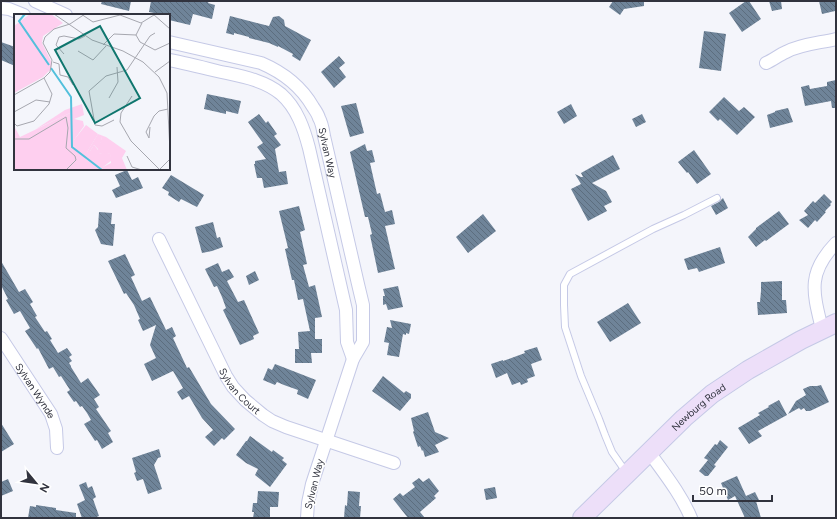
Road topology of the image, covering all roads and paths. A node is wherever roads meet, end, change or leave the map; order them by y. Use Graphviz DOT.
graph roads {
  1 [pos="29,1"];
  2 [pos="35,1"];
  3 [pos="1,8"];
  4 [pos="21,14"];
  5 [pos="23,14"];
  6 [pos="64,14"];
  7 [pos="836,39"];
  8 [pos="170,42"];
  9 [pos="170,60"];
  10 [pos="766,63"];
  11 [pos="716,198"];
  12 [pos="159,239"];
  13 [pos="836,243"];
  14 [pos="358,284"];
  15 [pos="341,287"];
  16 [pos="829,326"];
  17 [pos="1,338"];
  18 [pos="353,358"];
  19 [pos="326,441"];
  20 [pos="56,448"];
  21 [pos="649,452"];
  22 [pos="394,464"];
  23 [pos="627,473"];
  24 [pos="307,518"];
  25 [pos="582,518"];
  26 [pos="691,518"];
  1 -- 5 [label="street"];
  2 -- 6 [label="street"];
  3 -- 4 [label="street"];
  7 -- 10 [label="street"];
  8 -- 14 [label="street, Sylvan Way"];
  9 -- 15 [label="street, Sylvan Way"];
  11 -- 23 [label="lane"];
  12 -- 19 [label="street, Sylvan Court"];
  13 -- 16 [label="street"];
  14 -- 15 [label="street"];
  14 -- 18 [label="street, Sylvan Way"];
  15 -- 18 [label="street, Sylvan Way"];
  16 -- 21 [label="main road, Newburg Road"];
  17 -- 20 [label="street, Sylvan Wynde"];
  18 -- 19 [label="street, Sylvan Way"];
  19 -- 22 [label="street, Sylvan Court"];
  19 -- 24 [label="street, Sylvan Way"];
  21 -- 23 [label="main road, Newburg Road"];
  21 -- 26 [label="street"];
  23 -- 25 [label="main road, Newburg Road"];
}
